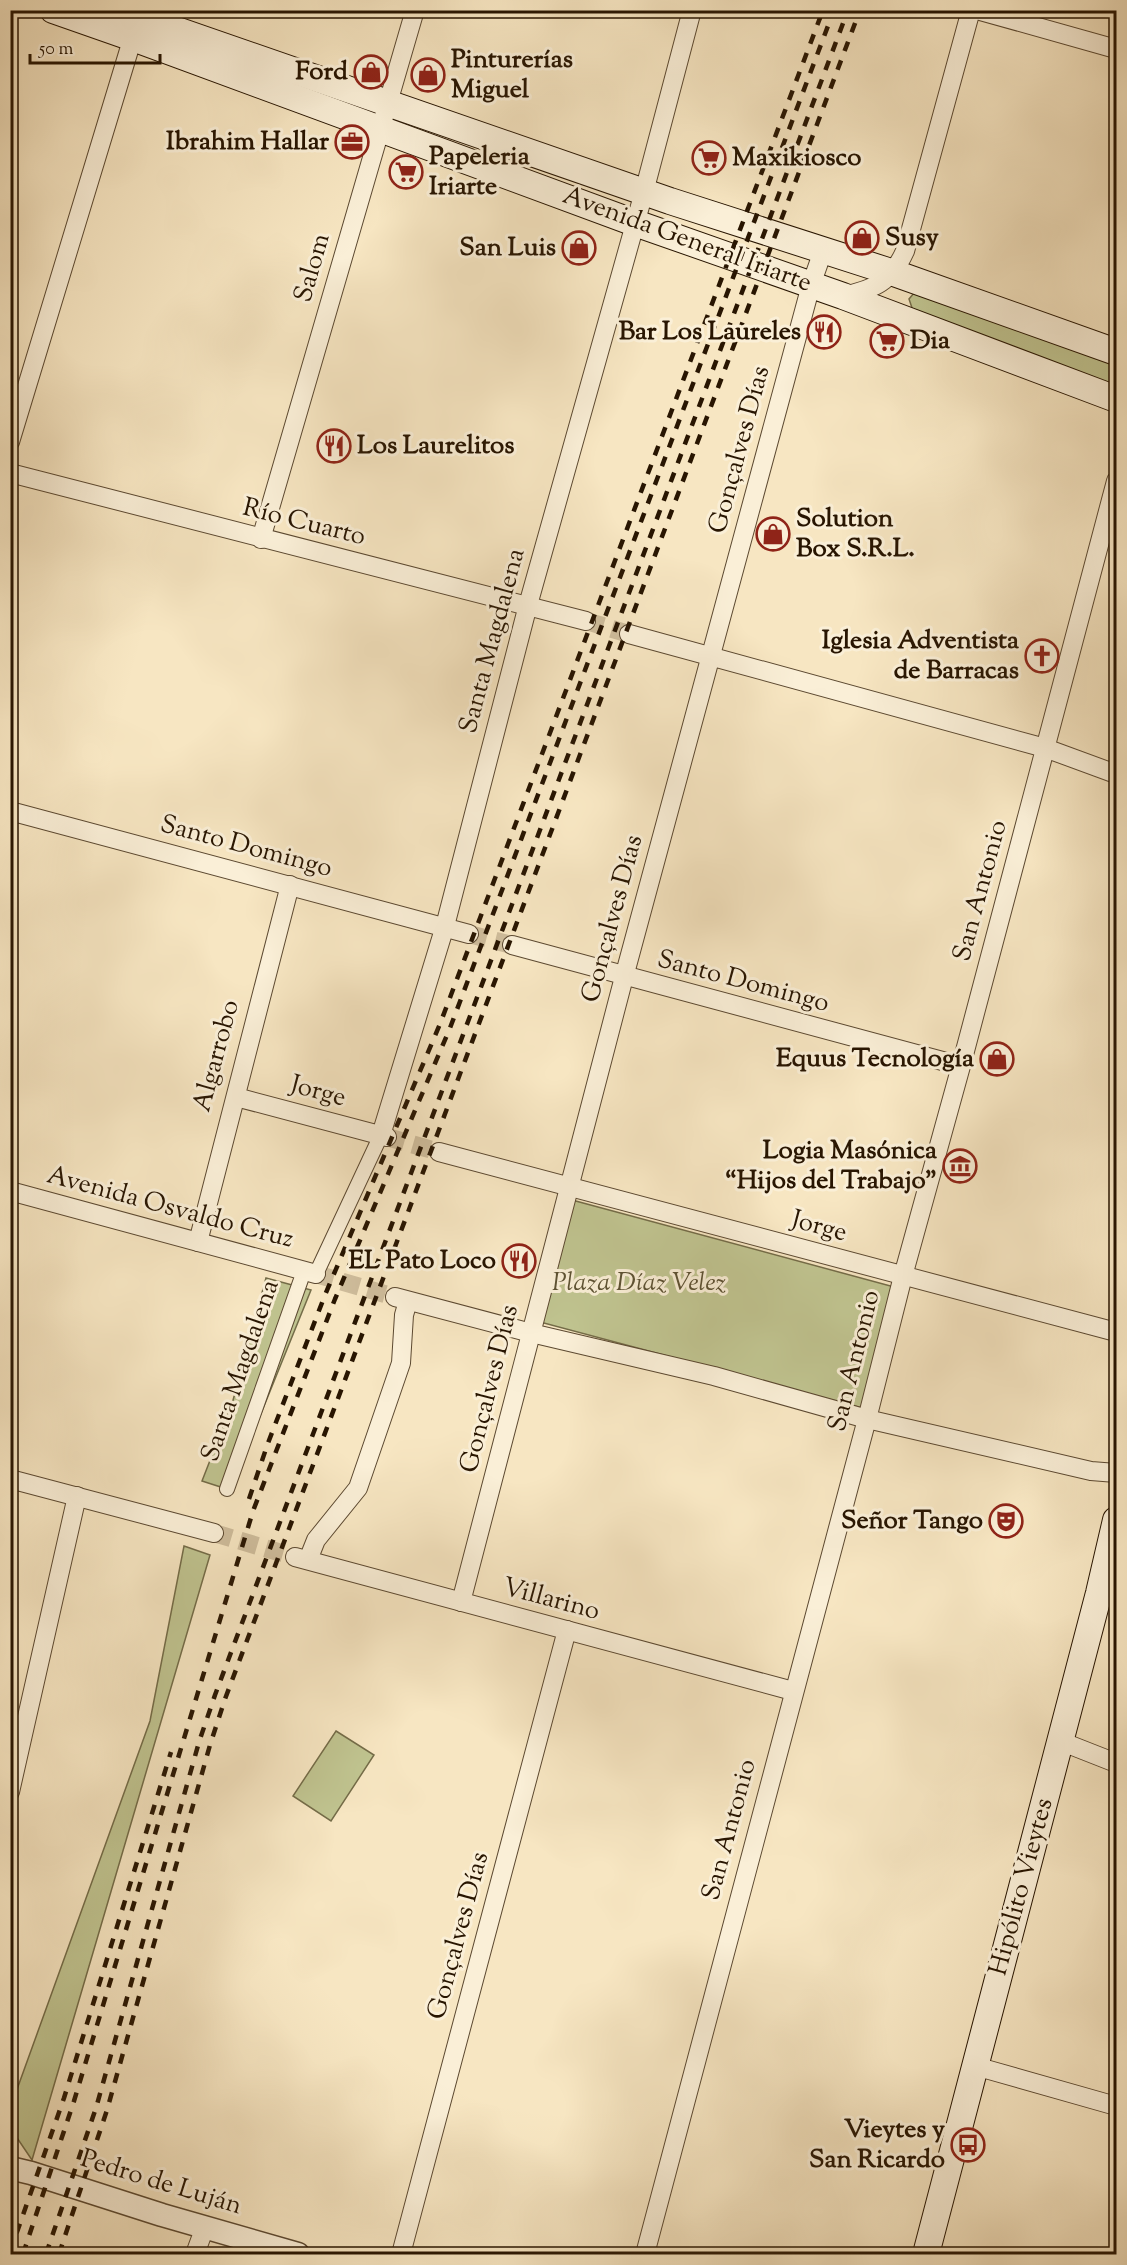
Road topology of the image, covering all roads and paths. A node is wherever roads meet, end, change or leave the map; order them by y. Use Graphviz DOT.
graph roads {
  1 [pos="53,10"];
  2 [pos="415,10"];
  3 [pos="692,10"];
  4 [pos="971,10"];
  5 [pos="977,10"];
  6 [pos="133,19"];
  7 [pos="1116,49"];
  8 [pos="387,103"];
  9 [pos="380,129"];
  10 [pos="644,192"];
  11 [pos="635,223"];
  12 [pos="823,251"];
  13 [pos="894,273"];
  14 [pos="811,285"];
  15 [pos="843,296"];
  16 [pos="1116,352"];
  17 [pos="1116,399"];
  18 [pos="10,442"];
  19 [pos="10,474"];
  20 [pos="1116,481"];
  21 [pos="261,539"];
  22 [pos="528,604"];
  23 [pos="586,621"];
  24 [pos="630,634"];
  25 [pos="711,656"];
  26 [pos="1045,748"];
  27 [pos="1116,774"];
  28 [pos="10,811"];
  29 [pos="290,885"];
  30 [pos="444,927"];
  31 [pos="469,934"];
  32 [pos="512,945"];
  33 [pos="624,977"];
  34 [pos="961,1066"];
  35 [pos="236,1097"];
  36 [pos="384,1136"];
  37 [pos="439,1152"];
  38 [pos="569,1186"];
  39 [pos="10,1191"];
  40 [pos="198,1242"];
  41 [pos="310,1273"];
  42 [pos="903,1276"];
  43 [pos="1116,1332"];
  44 [pos="531,1333"];
  45 [pos="867,1419"];
  46 [pos="1116,1473"];
  47 [pos="10,1479"];
  48 [pos="227,1489"];
  49 [pos="77,1496"];
  50 [pos="1116,1520"];
  51 [pos="214,1533"];
  52 [pos="461,1602"];
  53 [pos="567,1630"];
  54 [pos="793,1690"];
  55 [pos="1060,1741"];
  56 [pos="1116,1762"];
  57 [pos="10,1792"];
  58 [pos="975,2066"];
  59 [pos="1116,2106"];
  60 [pos="10,2158"];
  61 [pos="21,2170"];
  62 [pos="205,2227"];
  63 [pos="195,2254"];
  64 [pos="298,2254"];
  65 [pos="401,2254"];
  66 [pos="645,2254"];
  67 [pos="926,2254"];
  1 -- 6 [label="main road, Avenida General Iriarte"];
  2 -- 8 [label="street, Salom"];
  3 -- 10 [label="street, Santa Magdalena"];
  4 -- 13 [label="street"];
  5 -- 7 [label="street"];
  6 -- 8 [label="main road, Avenida General Iriarte"];
  6 -- 9 [label="main road, Avenida General Iriarte"];
  6 -- 18 [label="street"];
  8 -- 9 [label="street, Salom"];
  8 -- 10 [label="main road, Avenida General Iriarte"];
  9 -- 11 [label="main road, Avenida General Iriarte"];
  9 -- 21 [label="street, Salom"];
  10 -- 11 [label="street, Santa Magdalena"];
  10 -- 12 [label="main road, Avenida General Iriarte"];
  11 -- 14 [label="main road, Avenida General Iriarte"];
  11 -- 22 [label="street, Santa Magdalena"];
  12 -- 13 [label="main road, Avenida General Iriarte"];
  12 -- 14 [label="street, Gonçalves Días"];
  13 -- 15 [label="street"];
  13 -- 16 [label="main road, Avenida General Iriarte"];
  14 -- 15 [label="main road, Avenida General Iriarte"];
  14 -- 25 [label="street, Gonçalves Días"];
  15 -- 17 [label="main road, Avenida General Iriarte"];
  19 -- 21 [label="street, Río Cuarto"];
  20 -- 26 [label="street, San Antonio"];
  21 -- 22 [label="street, Río Cuarto"];
  22 -- 23 [label="street, Río Cuarto"];
  22 -- 30 [label="street, Santa Magdalena"];
  24 -- 25 [label="street"];
  25 -- 26 [label="street"];
  25 -- 33 [label="street, Gonçalves Días"];
  26 -- 27 [label="street"];
  26 -- 34 [label="street, San Antonio"];
  28 -- 29 [label="street, Santo Domingo"];
  29 -- 30 [label="street, Santo Domingo"];
  29 -- 35 [label="street, Algarrobo"];
  30 -- 31 [label="street, Santo Domingo"];
  30 -- 36 [label="street, Santa Magdalena"];
  32 -- 33 [label="street, Santo Domingo"];
  33 -- 34 [label="street, Santo Domingo"];
  33 -- 38 [label="street, Gonçalves Días"];
  34 -- 42 [label="street, San Antonio"];
  35 -- 36 [label="street, Jorge"];
  35 -- 40 [label="street, Algarrobo"];
  36 -- 41 [label="street, Santa Magdalena"];
  37 -- 38 [label="street, Jorge"];
  38 -- 42 [label="street, Jorge"];
  38 -- 44 [label="street, Gonçalves Días"];
  39 -- 40 [label="street, Avenida Osvaldo Cruz"];
  40 -- 41 [label="street, Avenida Osvaldo Cruz"];
  41 -- 48 [label="street, Santa Magdalena"];
  42 -- 43 [label="street, Jorge"];
  42 -- 45 [label="street, San Antonio"];
  44 -- 45 [label="street"];
  44 -- 52 [label="street, Gonçalves Días"];
  44 -- 52 [label="street, Villarino"];
  45 -- 46 [label="street"];
  45 -- 54 [label="street, San Antonio"];
  47 -- 49 [label="street"];
  49 -- 51 [label="street"];
  49 -- 57 [label="street"];
  50 -- 55 [label="main road, Hipólito Vieytes"];
  52 -- 53 [label="street, Villarino"];
  53 -- 54 [label="street, Villarino"];
  53 -- 65 [label="street, Gonçalves Días"];
  54 -- 66 [label="street, San Antonio"];
  55 -- 56 [label="street"];
  55 -- 58 [label="main road, Hipólito Vieytes"];
  58 -- 59 [label="street"];
  58 -- 67 [label="main road, Hipólito Vieytes"];
  60 -- 61 [label="street, Pedro de Luján"];
  61 -- 62 [label="street, Pedro de Luján"];
  62 -- 63 [label="street"];
  62 -- 64 [label="street, Pedro de Luján"];
}
